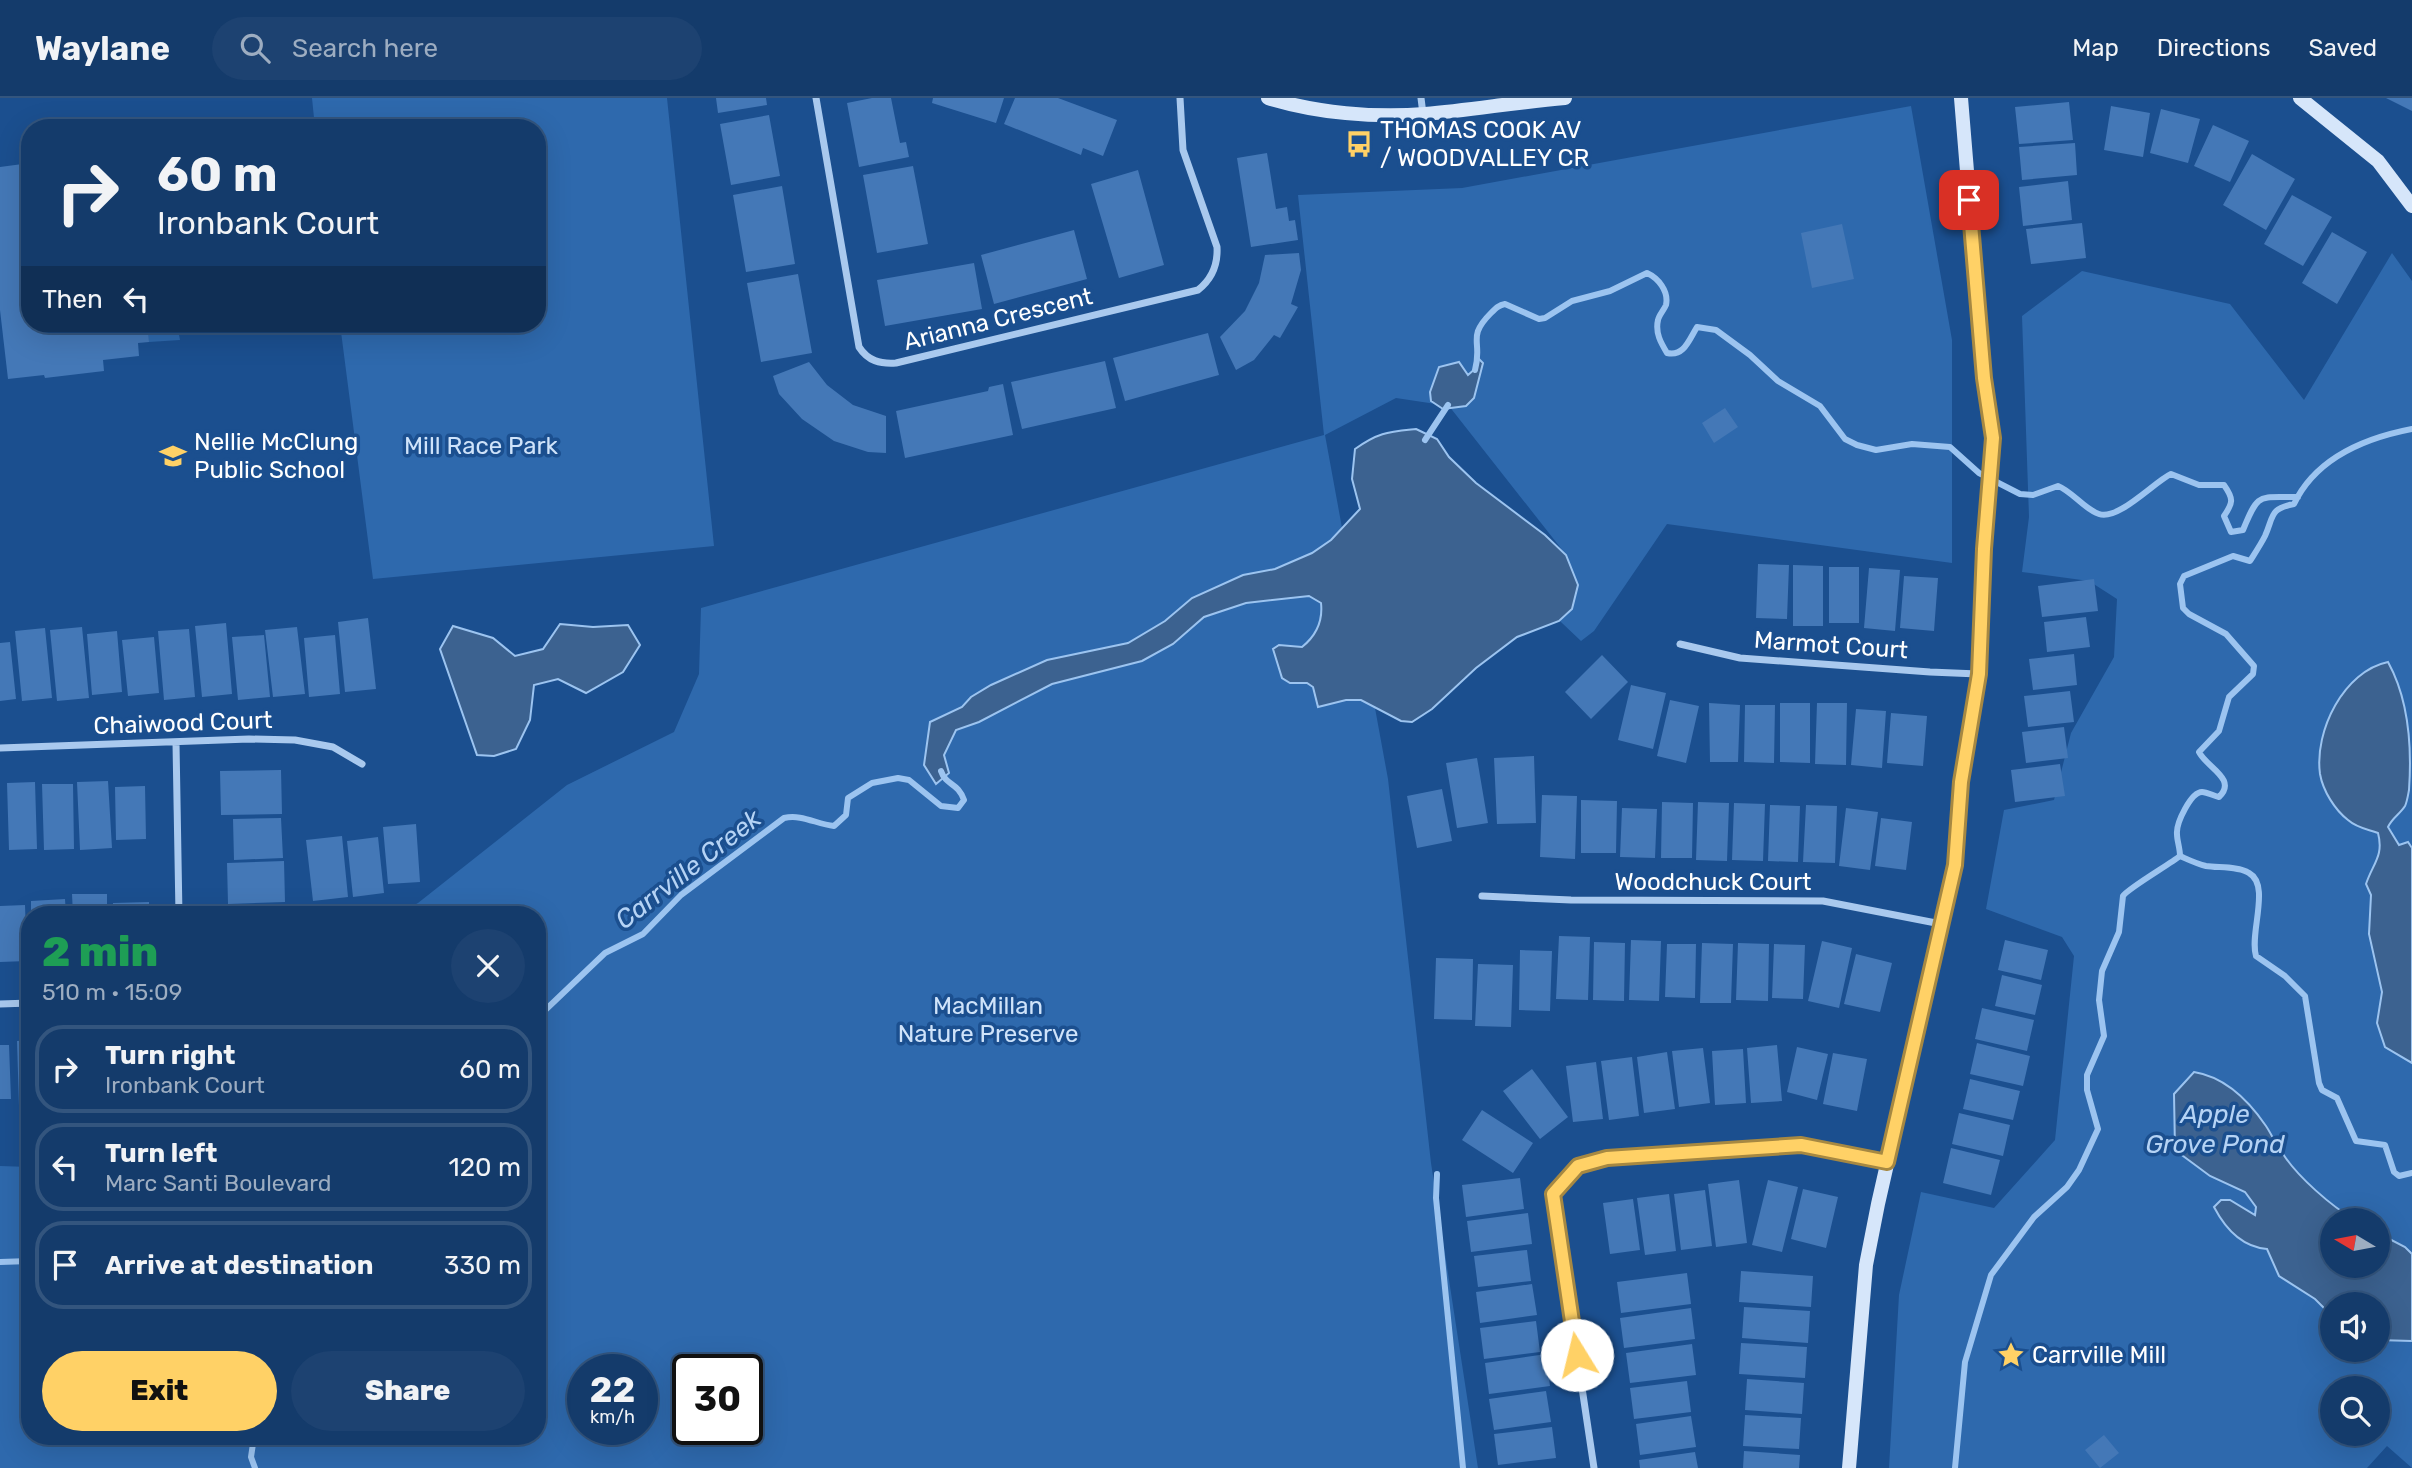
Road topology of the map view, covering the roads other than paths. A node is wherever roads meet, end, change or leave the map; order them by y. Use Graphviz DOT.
graph roads {
  1 [pos="816,98"];
  2 [pos="1180,98"];
  3 [pos="1268,98"];
  4 [pos="1421,98"];
  5 [pos="1565,98"];
  6 [pos="1961,98"];
  7 [pos="2300,98"];
  8 [pos="1423,114"];
  9 [pos="2412,206"];
  10 [pos="1680,643"];
  11 [pos="1979,674"];
  12 [pos="176,743"];
  13 [pos="0,748"];
  14 [pos="362,764"];
  15 [pos="1482,896"];
  16 [pos="179,906"];
  17 [pos="1942,924"];
  18 [pos="21,1003"];
  19 [pos="0,1004"];
  20 [pos="1887,1162"];
  21 [pos="1594,1468"];
  22 [pos="1849,1468"];
  1 -- 2 [label="street, Arianna Crescent"];
  3 -- 8 [label="street"];
  4 -- 8 [label="street"];
  5 -- 8 [label="street"];
  6 -- 11 [label="street"];
  7 -- 9 [label="street"];
  10 -- 11 [label="street, Marmot Court"];
  11 -- 17 [label="street"];
  12 -- 13 [label="street, Chaiwood Court"];
  12 -- 14 [label="street, Chaiwood Court"];
  12 -- 16 [label="street"];
  15 -- 17 [label="street, Woodchuck Court"];
  17 -- 20 [label="street"];
  18 -- 19 [label="street"];
  20 -- 21 [label="street"];
  20 -- 22 [label="street"];
}
